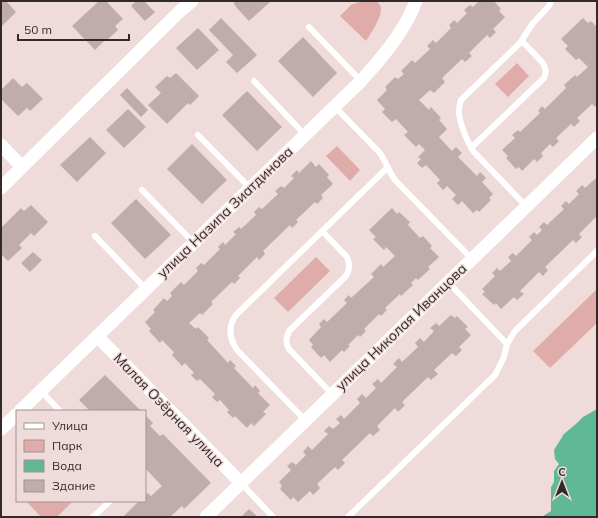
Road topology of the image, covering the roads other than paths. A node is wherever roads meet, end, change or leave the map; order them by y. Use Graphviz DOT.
graph roads {
  1 [pos="192,1"];
  2 [pos="416,1"];
  3 [pos="551,1"];
  4 [pos="309,27"];
  5 [pos="522,41"];
  6 [pos="254,81"];
  7 [pos="361,81"];
  8 [pos="334,106"];
  9 [pos="198,135"];
  10 [pos="305,135"];
  11 [pos="597,138"];
  12 [pos="1,145"];
  13 [pos="471,148"];
  14 [pos="22,167"];
  15 [pos="388,167"];
  16 [pos="1,188"];
  17 [pos="250,188"];
  18 [pos="142,190"];
  19 [pos="526,206"];
  20 [pos="322,231"];
  21 [pos="95,236"];
  22 [pos="194,243"];
  23 [pos="597,251"];
  24 [pos="472,259"];
  25 [pos="448,282"];
  26 [pos="146,289"];
  27 [pos="97,336"];
  28 [pos="508,344"];
  29 [pos="41,391"];
  30 [pos="332,394"];
  31 [pos="21,410"];
  32 [pos="59,410"];
  33 [pos="16,415"];
  34 [pos="305,420"];
  35 [pos="1,429"];
  36 [pos="241,483"];
  37 [pos="109,502"];
  38 [pos="93,517"];
  39 [pos="206,517"];
  40 [pos="274,517"];
  41 [pos="348,517"];
  1 -- 14 [label="street"];
  2 -- 7 [label="street, улица Назипа Зиатдинова"];
  3 -- 5 [label="lane"];
  4 -- 7 [label="lane"];
  5 -- 13 [label="lane"];
  5 -- 13 [label="lane"];
  6 -- 10 [label="lane"];
  7 -- 8 [label="street, улица Назипа Зиатдинова"];
  8 -- 10 [label="street, улица Назипа Зиатдинова"];
  8 -- 15 [label="lane"];
  9 -- 17 [label="lane"];
  10 -- 17 [label="street, улица Назипа Зиатдинова"];
  11 -- 19 [label="street, улица Николая Иванцова"];
  12 -- 14 [label="street"];
  13 -- 19 [label="lane"];
  14 -- 16 [label="street"];
  15 -- 20 [label="lane"];
  15 -- 24 [label="lane"];
  17 -- 22 [label="street, улица Назипа Зиатдинова"];
  18 -- 22 [label="lane"];
  19 -- 24 [label="street, улица Николая Иванцова"];
  20 -- 30 [label="lane"];
  20 -- 34 [label="lane"];
  21 -- 26 [label="lane"];
  22 -- 26 [label="street, улица Назипа Зиатдинова"];
  23 -- 28 [label="lane"];
  24 -- 25 [label="street, улица Николая Иванцова"];
  25 -- 28 [label="lane"];
  25 -- 30 [label="street, улица Николая Иванцова"];
  26 -- 27 [label="street, улица Назипа Зиатдинова"];
  27 -- 29 [label="street, улица Назипа Зиатдинова"];
  27 -- 36 [label="street, Малая Озёрная улица"];
  28 -- 41 [label="lane"];
  29 -- 31 [label="street, улица Назипа Зиатдинова"];
  29 -- 32 [label="lane"];
  30 -- 34 [label="street, улица Николая Иванцова"];
  33 -- 35 [label="street"];
  34 -- 36 [label="street, улица Николая Иванцова"];
  36 -- 39 [label="street, улица Николая Иванцова"];
  36 -- 40 [label="lane"];
  37 -- 38 [label="lane"];
}
